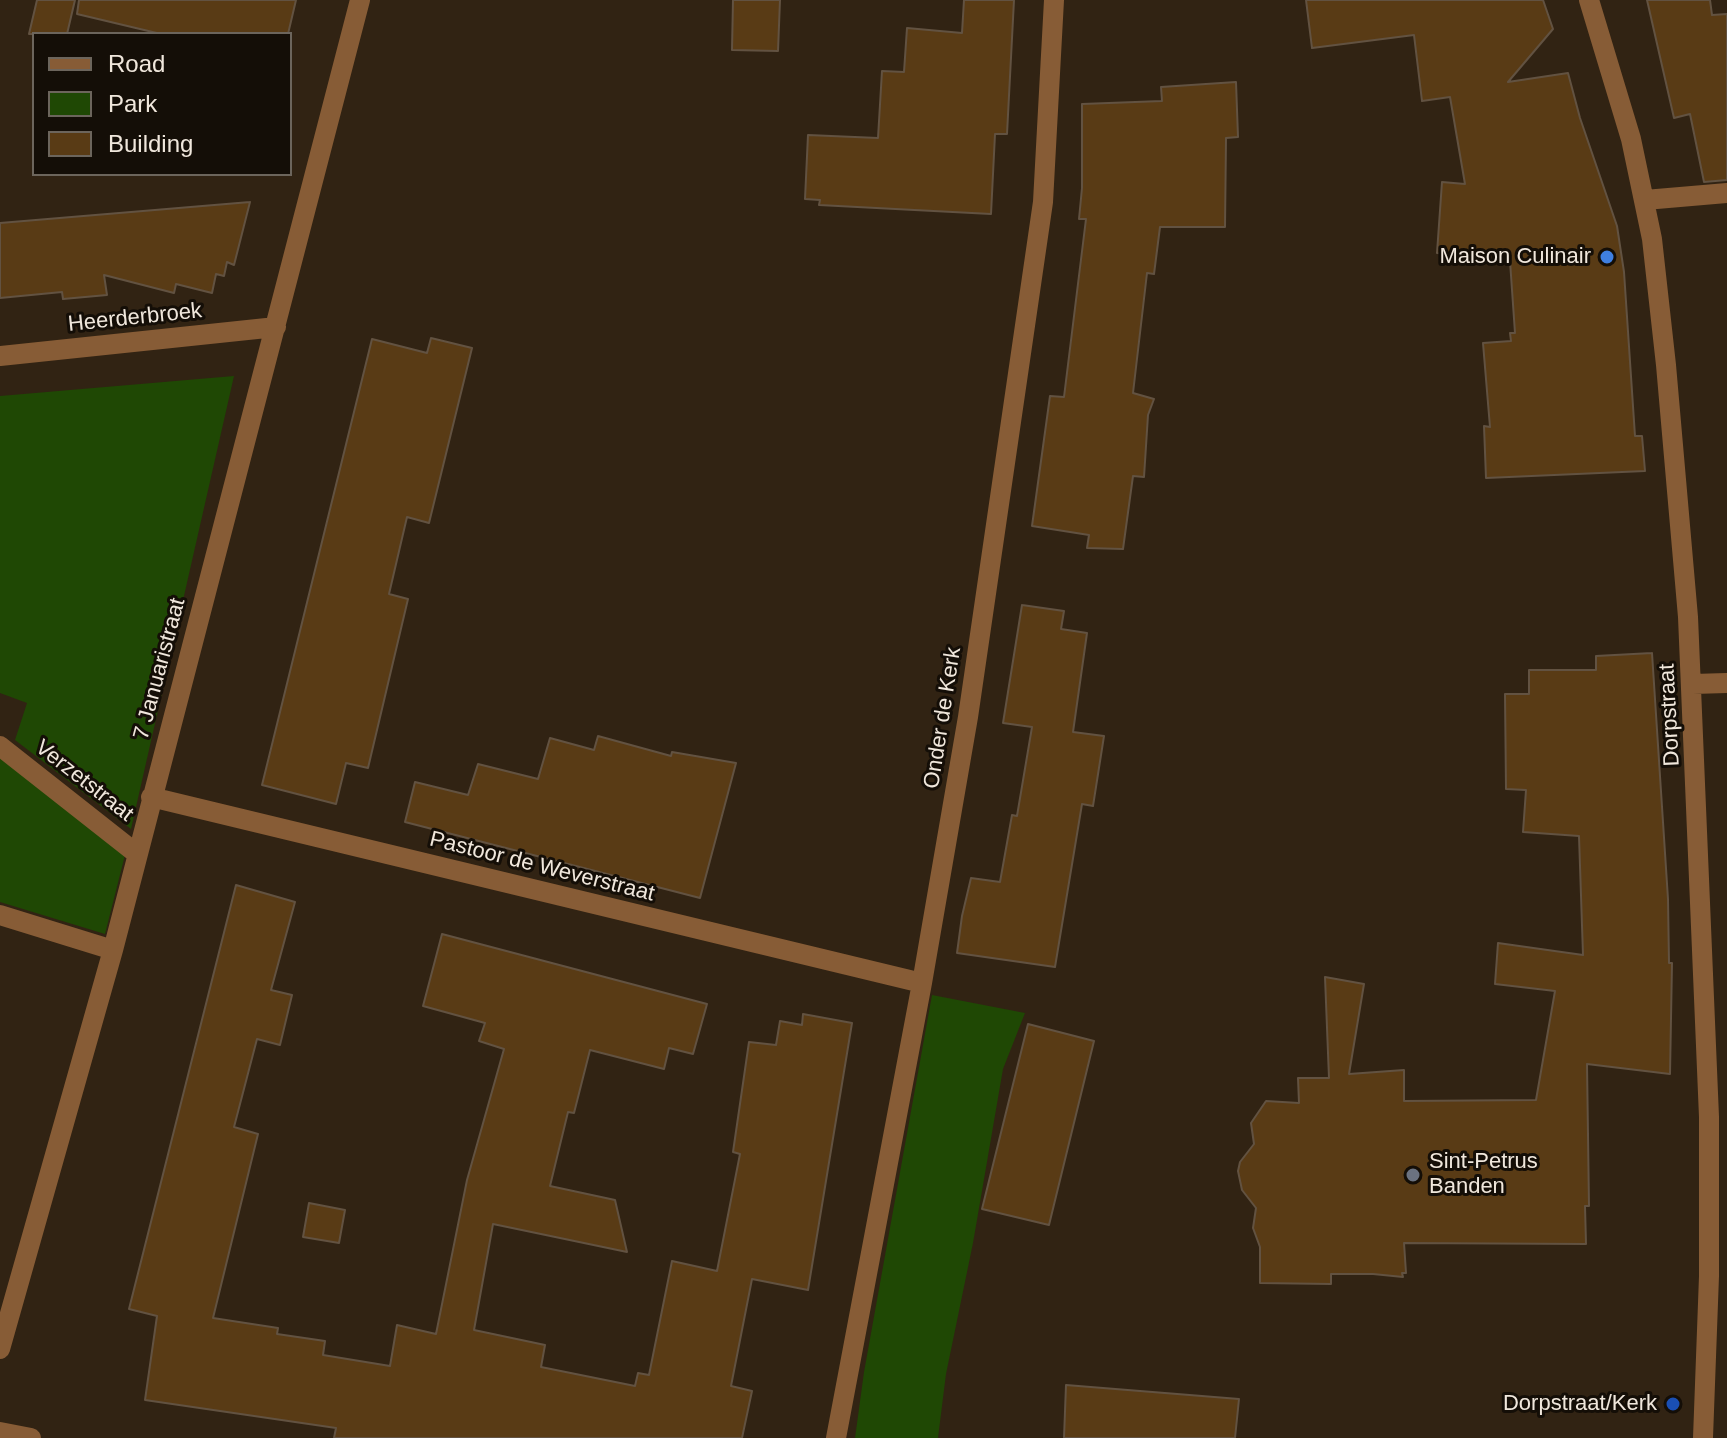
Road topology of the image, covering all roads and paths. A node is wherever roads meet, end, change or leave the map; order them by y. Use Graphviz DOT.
graph roads {
  1 [pos="360,0"];
  2 [pos="1054,0"];
  3 [pos="1589,0"];
  4 [pos="1727,193"];
  5 [pos="1645,200"];
  6 [pos="276,327"];
  7 [pos="0,356"];
  8 [pos="1727,683"];
  9 [pos="1693,684"];
  10 [pos="0,746"];
  11 [pos="151,797"];
  12 [pos="137,854"];
  13 [pos="0,915"];
  14 [pos="113,950"];
  15 [pos="922,983"];
  16 [pos="0,1349"];
  17 [pos="0,1432"];
  18 [pos="31,1438"];
  19 [pos="836,1438"];
  20 [pos="1703,1438"];
  1 -- 6 [label="street, 7 Januaristraat"];
  2 -- 15 [label="street, Onder de Kerk"];
  3 -- 5 [label="street, Dorpstraat"];
  4 -- 5 [label="street"];
  5 -- 9 [label="street, Dorpstraat"];
  6 -- 7 [label="street, Heerderbroek"];
  6 -- 11 [label="street, 7 Januaristraat"];
  8 -- 9 [label="street"];
  9 -- 20 [label="street, Dorpstraat"];
  10 -- 12 [label="street, Verzetstraat"];
  11 -- 12 [label="street, 7 Januaristraat"];
  11 -- 15 [label="street, Pastoor de Weverstraat"];
  12 -- 14 [label="street, 7 Januaristraat"];
  13 -- 14 [label="street"];
  14 -- 16 [label="street, 7 Januaristraat"];
  15 -- 19 [label="street, Onder de Kerk"];
  17 -- 18 [label="street"];
}
